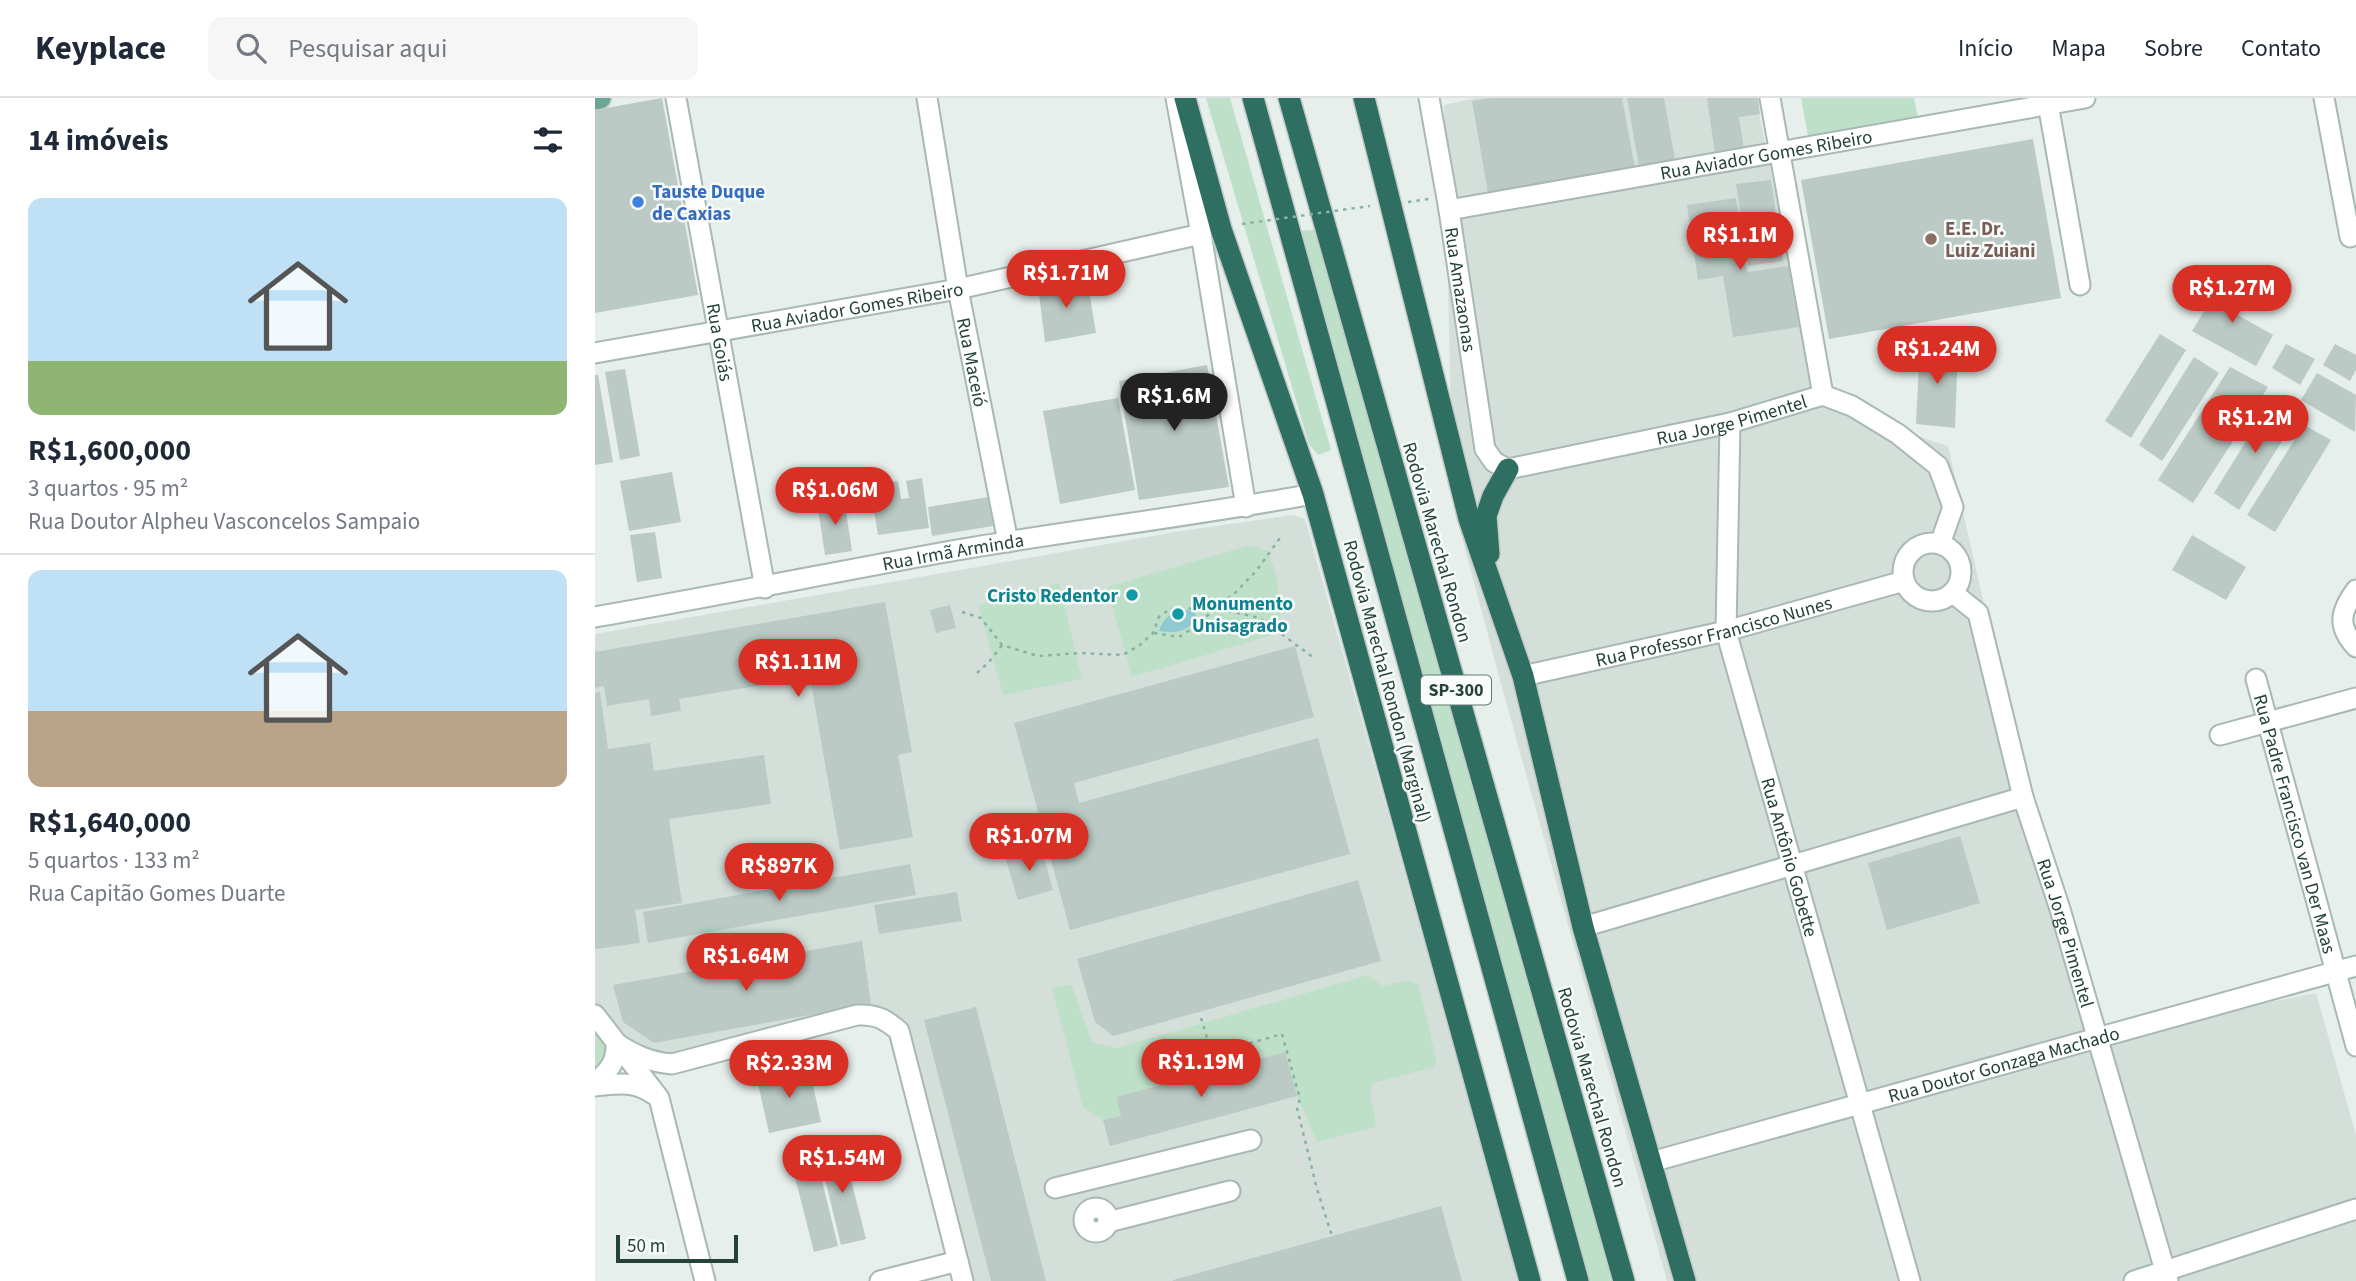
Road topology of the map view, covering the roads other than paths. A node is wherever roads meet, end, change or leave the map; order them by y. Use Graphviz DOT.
graph roads {
  1 [pos="600,98"];
  2 [pos="676,98"];
  3 [pos="926,98"];
  4 [pos="1175,98"];
  5 [pos="1185,98"];
  6 [pos="1253,98"];
  7 [pos="1289,98"];
  8 [pos="1364,98"];
  9 [pos="1429,98"];
  10 [pos="1770,98"];
  11 [pos="2085,98"];
  12 [pos="2324,98"];
  13 [pos="595,99"];
  14 [pos="2048,101"];
  15 [pos="1779,151"];
  16 [pos="1449,210"];
  17 [pos="1201,234"];
  18 [pos="2350,237"];
  19 [pos="2080,285"];
  20 [pos="958,289"];
  21 [pos="719,332"];
  22 [pos="595,353"];
  23 [pos="1822,395"];
  24 [pos="1730,423"];
  25 [pos="1509,468"];
  26 [pos="1313,494"];
  27 [pos="1246,507"];
  28 [pos="1009,542"];
  29 [pos="1940,544"];
  30 [pos="1905,581"];
  31 [pos="765,588"];
  32 [pos="1491,588"];
  33 [pos="2356,590"];
  34 [pos="1953,593"];
  35 [pos="595,617"];
  36 [pos="1726,631"];
  37 [pos="2356,647"];
  38 [pos="1523,676"];
  39 [pos="2256,679"];
  40 [pos="2356,698"];
  41 [pos="2268,723"];
  42 [pos="2220,735"];
  43 [pos="2023,797"];
  44 [pos="1792,866"];
  45 [pos="1583,927"];
  46 [pos="2356,966"];
  47 [pos="2335,972"];
  48 [pos="595,1015"];
  49 [pos="2098,1037"];
  50 [pos="615,1043"];
  51 [pos="2356,1046"];
  52 [pos="679,1063"];
  53 [pos="595,1084"];
  54 [pos="659,1098"];
  55 [pos="1862,1105"];
  56 [pos="1251,1140"];
  57 [pos="1651,1163"];
  58 [pos="1055,1188"];
  59 [pos="1230,1191"];
  60 [pos="2356,1209"];
  61 [pos="1108,1223"];
  62 [pos="958,1261"];
  63 [pos="2167,1277"];
  64 [pos="705,1281"];
  65 [pos="880,1281"];
  66 [pos="963,1281"];
  67 [pos="1530,1281"];
  68 [pos="1578,1281"];
  69 [pos="1624,1281"];
  70 [pos="1685,1281"];
  71 [pos="1910,1281"];
  72 [pos="2134,1281"];
  1 -- 13 [label="main road"];
  2 -- 21 [label="street, Rua Goiás"];
  3 -- 20 [label="street, Rua Maceió"];
  4 -- 17 [label="street"];
  5 -- 26 [label="highway, Rodovia Marechal Rondon (Marginal)"];
  6 -- 68 [label="highway, SP-300"];
  7 -- 69 [label="highway, Rodovia Marechal Rondon / SP-300"];
  8 -- 32 [label="highway"];
  9 -- 16 [label="street, Rua Amazaonas"];
  10 -- 15 [label="street"];
  11 -- 14 [label="street, Rua Aviador Gomes Ribeiro"];
  12 -- 18 [label="street"];
  14 -- 15 [label="street, Rua Aviador Gomes Ribeiro"];
  14 -- 19 [label="street"];
  15 -- 16 [label="street, Rua Aviador Gomes Ribeiro"];
  15 -- 23 [label="street"];
  16 -- 25 [label="street, Rua Amazaonas"];
  17 -- 20 [label="street, Rua Aviador Gomes Ribeiro"];
  17 -- 27 [label="street"];
  20 -- 21 [label="street, Rua Aviador Gomes Ribeiro"];
  20 -- 28 [label="street, Rua Maceió"];
  21 -- 22 [label="street, Rua Aviador Gomes Ribeiro"];
  21 -- 31 [label="street, Rua Goiás"];
  23 -- 24 [label="street, Rua Jorge Pimentel"];
  23 -- 29 [label="street, Rua Jorge Pimentel"];
  24 -- 25 [label="street, Rua Jorge Pimentel"];
  24 -- 36 [label="street, Rua Antônio Gobette"];
  25 -- 32 [label="highway"];
  26 -- 27 [label="street, Rua Irmã Arminda"];
  26 -- 67 [label="highway, Rodovia Marechal Rondon (Marginal)"];
  27 -- 28 [label="street, Rua Irmã Arminda"];
  28 -- 31 [label="street, Rua Irmã Arminda"];
  29 -- 30 [label="street"];
  29 -- 34 [label="street"];
  30 -- 34 [label="street"];
  30 -- 36 [label="street, Rua Professor Francisco Nunes"];
  31 -- 35 [label="street, Rua Irmã Arminda"];
  32 -- 38 [label="highway"];
  33 -- 37 [label="street"];
  34 -- 43 [label="street, Rua Jorge Pimentel"];
  36 -- 38 [label="street, Rua Professor Francisco Nunes"];
  36 -- 44 [label="street, Rua Antônio Gobette"];
  38 -- 45 [label="highway"];
  39 -- 41 [label="street, Rua Padre Francisco van Der Maas"];
  40 -- 41 [label="street"];
  41 -- 42 [label="street"];
  41 -- 47 [label="street, Rua Padre Francisco van Der Maas"];
  43 -- 44 [label="street"];
  43 -- 49 [label="street, Rua Jorge Pimentel"];
  44 -- 45 [label="street"];
  44 -- 55 [label="street, Rua Antônio Gobette"];
  45 -- 57 [label="highway"];
  46 -- 47 [label="street, Rua Doutor Gonzaga Machado"];
  47 -- 49 [label="street, Rua Doutor Gonzaga Machado"];
  47 -- 51 [label="street, Rua Padre Francisco van Der Maas"];
  48 -- 50 [label="street"];
  49 -- 55 [label="street, Rua Doutor Gonzaga Machado"];
  49 -- 63 [label="street, Rua Jorge Pimentel"];
  50 -- 52 [label="street"];
  50 -- 53 [label="street"];
  50 -- 54 [label="street"];
  52 -- 54 [label="street"];
  52 -- 62 [label="street"];
  53 -- 54 [label="street"];
  54 -- 64 [label="street"];
  55 -- 57 [label="street, Rua Doutor Gonzaga Machado"];
  55 -- 71 [label="street, Rua Antônio Gobette"];
  56 -- 58 [label="street"];
  57 -- 70 [label="highway"];
  59 -- 61 [label="street"];
  60 -- 63 [label="street"];
  62 -- 65 [label="street"];
  62 -- 66 [label="street"];
  63 -- 72 [label="street"];
}
